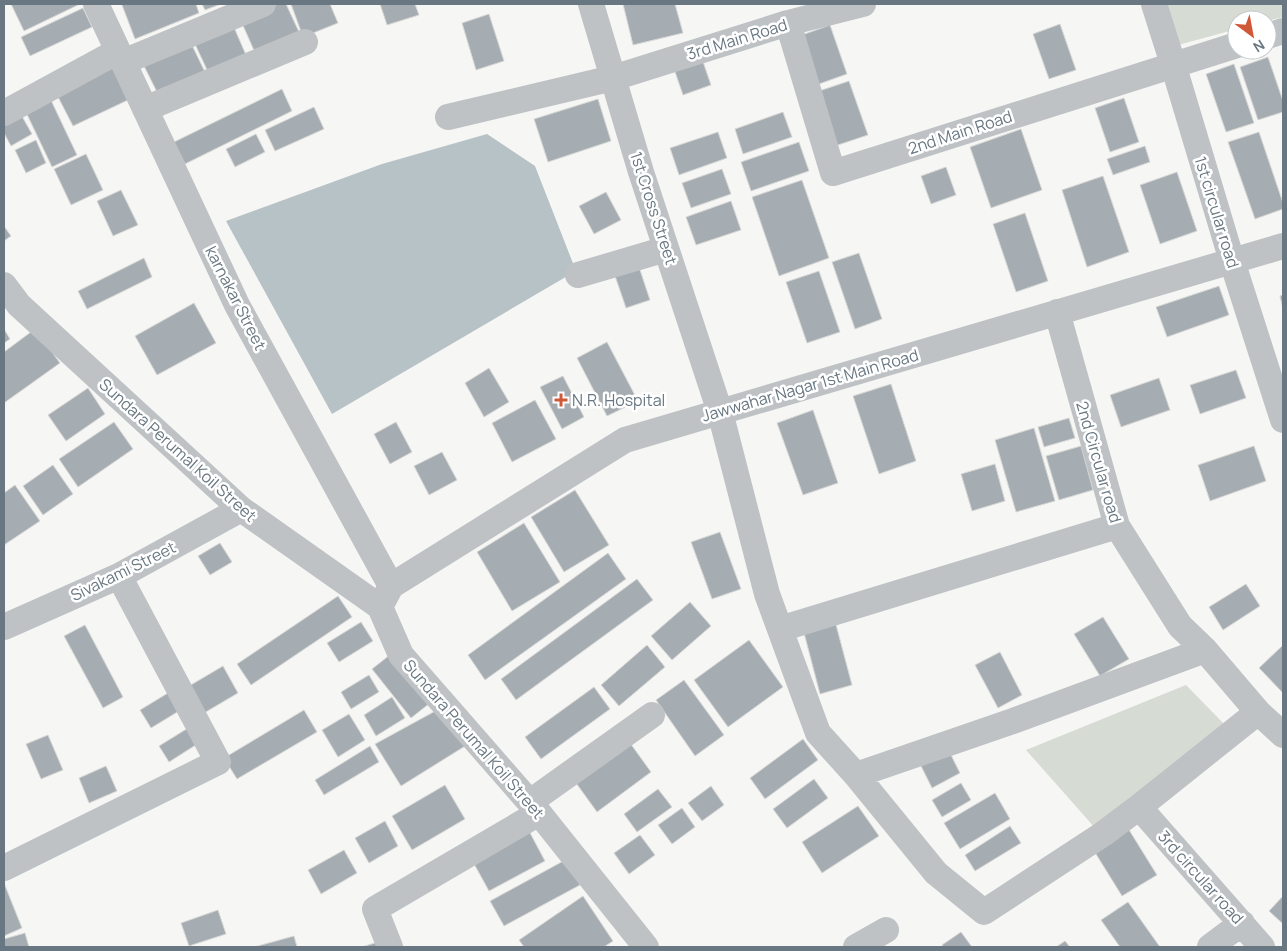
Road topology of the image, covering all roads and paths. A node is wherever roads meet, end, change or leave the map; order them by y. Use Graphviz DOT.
graph roads {
  1 [pos="96,4"];
  2 [pos="263,4"];
  3 [pos="591,4"];
  4 [pos="862,4"];
  5 [pos="1154,4"];
  6 [pos="788,23"];
  7 [pos="305,42"];
  8 [pos="1227,48"];
  9 [pos="121,56"];
  10 [pos="1173,64"];
  11 [pos="614,78"];
  12 [pos="145,109"];
  13 [pos="4,112"];
  14 [pos="448,117"];
  15 [pos="1283,246"];
  16 [pos="666,249"];
  17 [pos="1232,261"];
  18 [pos="578,275"];
  19 [pos="4,286"];
  20 [pos="1057,312"];
  21 [pos="720,412"];
  22 [pos="1283,420"];
  23 [pos="241,510"];
  24 [pos="1117,526"];
  25 [pos="119,576"];
  26 [pos="386,596"];
  27 [pos="4,627"];
  28 [pos="780,630"];
  29 [pos="1204,650"];
  30 [pos="1258,712"];
  31 [pos="652,715"];
  32 [pos="1283,735"];
  33 [pos="856,775"];
  34 [pos="1139,807"];
  35 [pos="535,808"];
  36 [pos="4,868"];
  37 [pos="1242,923"];
  38 [pos="886,930"];
  39 [pos="390,947"];
  40 [pos="646,947"];
  41 [pos="856,947"];
  42 [pos="1210,947"];
  43 [pos="1262,947"];
  1 -- 9 [label="street, karnakar Street"];
  2 -- 9 [label="street"];
  3 -- 11 [label="street, 1st Cross Street"];
  4 -- 6 [label="street, 3rd Main Road"];
  5 -- 10 [label="street, 1st circular road"];
  6 -- 10 [label="street, 2nd Main Road"];
  6 -- 11 [label="street, 3rd Main Road"];
  7 -- 12 [label="street"];
  8 -- 10 [label="street, 2nd Main Road"];
  9 -- 12 [label="street, karnakar Street"];
  9 -- 13 [label="street"];
  10 -- 17 [label="street, 1st circular road"];
  11 -- 14 [label="street, 3rd Main Road"];
  11 -- 16 [label="street, 1st Cross Street"];
  12 -- 26 [label="street, karnakar Street"];
  15 -- 17 [label="street, Jawwahar Nagar 1st Main Road"];
  16 -- 18 [label="street"];
  16 -- 21 [label="street, 1st Cross Street"];
  17 -- 20 [label="street, Jawwahar Nagar 1st Main Road"];
  17 -- 22 [label="street, 1st circular road"];
  19 -- 23 [label="street, Sundara Perumal Koil Street"];
  20 -- 21 [label="street, Jawwahar Nagar 1st Main Road"];
  20 -- 24 [label="street, 2nd Circular road"];
  21 -- 26 [label="street, Jawwahar Nagar 1st Main Road"];
  21 -- 28 [label="street, 1st Cross Street"];
  23 -- 25 [label="street, Sivakami Street"];
  23 -- 26 [label="street, Sundara Perumal Koil Street"];
  24 -- 28 [label="street"];
  24 -- 29 [label="street, 2nd Circular road"];
  25 -- 27 [label="street, Sivakami Street"];
  25 -- 36 [label="street"];
  26 -- 35 [label="street, Sundara Perumal Koil Street"];
  28 -- 33 [label="street, 1st Cross Street"];
  29 -- 30 [label="street, 2nd Circular road"];
  29 -- 33 [label="street"];
  30 -- 32 [label="street, 2nd Circular road"];
  30 -- 34 [label="street"];
  31 -- 35 [label="street"];
  33 -- 34 [label="street, 1st Cross Street"];
  34 -- 37 [label="street, 3rd circular road"];
  35 -- 39 [label="street"];
  35 -- 40 [label="street, Sundara Perumal Koil Street"];
  37 -- 42 [label="street"];
  37 -- 43 [label="street, 3rd circular road"];
  38 -- 41 [label="street"];
}
